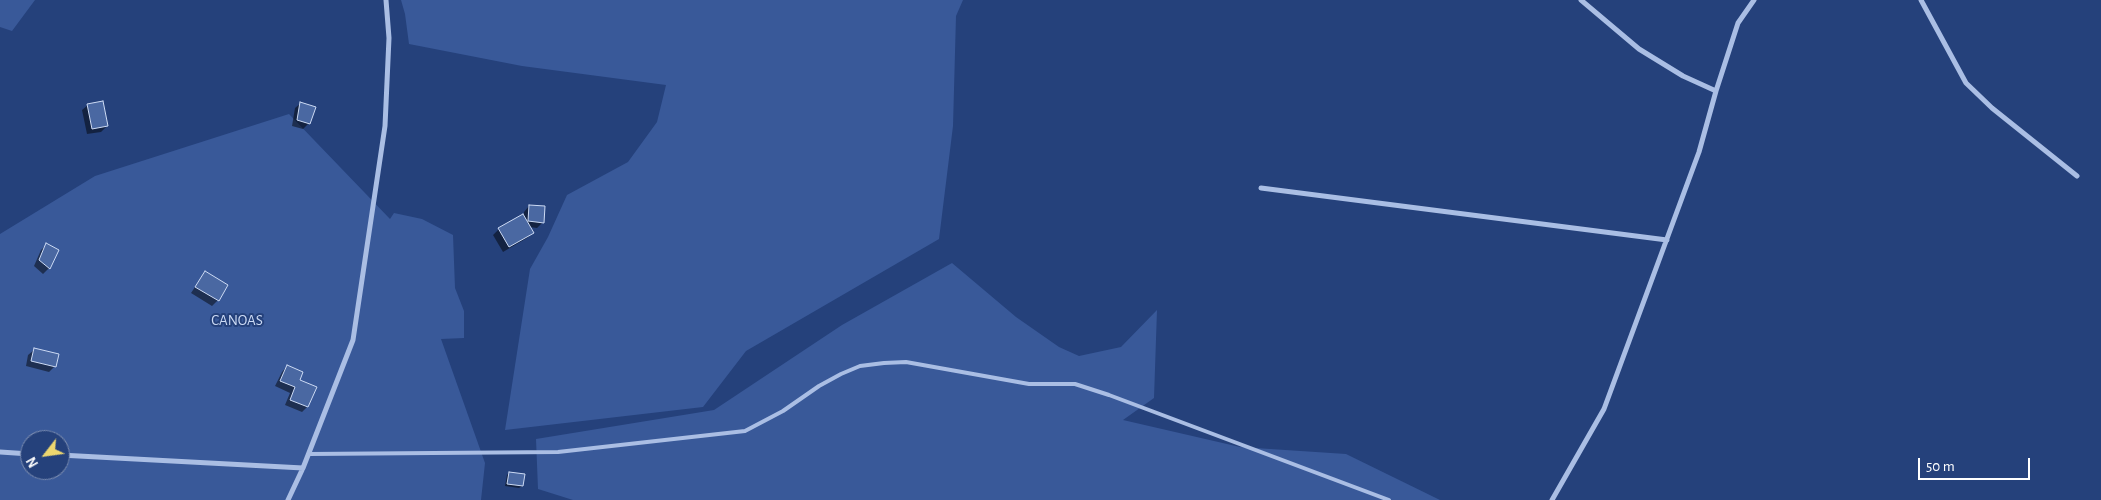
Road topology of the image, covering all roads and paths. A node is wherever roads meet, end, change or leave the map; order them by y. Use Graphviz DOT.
graph roads {
  1 [pos="386,0"];
  2 [pos="1580,0"];
  3 [pos="1754,0"];
  4 [pos="1921,0"];
  5 [pos="1716,91"];
  6 [pos="2077,176"];
  7 [pos="1262,188"];
  8 [pos="1667,240"];
  9 [pos="0,452"];
  10 [pos="20,453"];
  11 [pos="309,454"];
  12 [pos="70,456"];
  13 [pos="303,468"];
  14 [pos="288,500"];
  15 [pos="1389,500"];
  16 [pos="1552,500"];
  1 -- 11 [label="street"];
  2 -- 5 [label="street"];
  3 -- 5 [label="street"];
  4 -- 6 [label="street"];
  5 -- 8 [label="street"];
  7 -- 8 [label="street"];
  8 -- 16 [label="street"];
  9 -- 10 [label="street"];
  11 -- 13 [label="street"];
  11 -- 15 [label="lane"];
  12 -- 13 [label="street"];
  13 -- 14 [label="street"];
}
